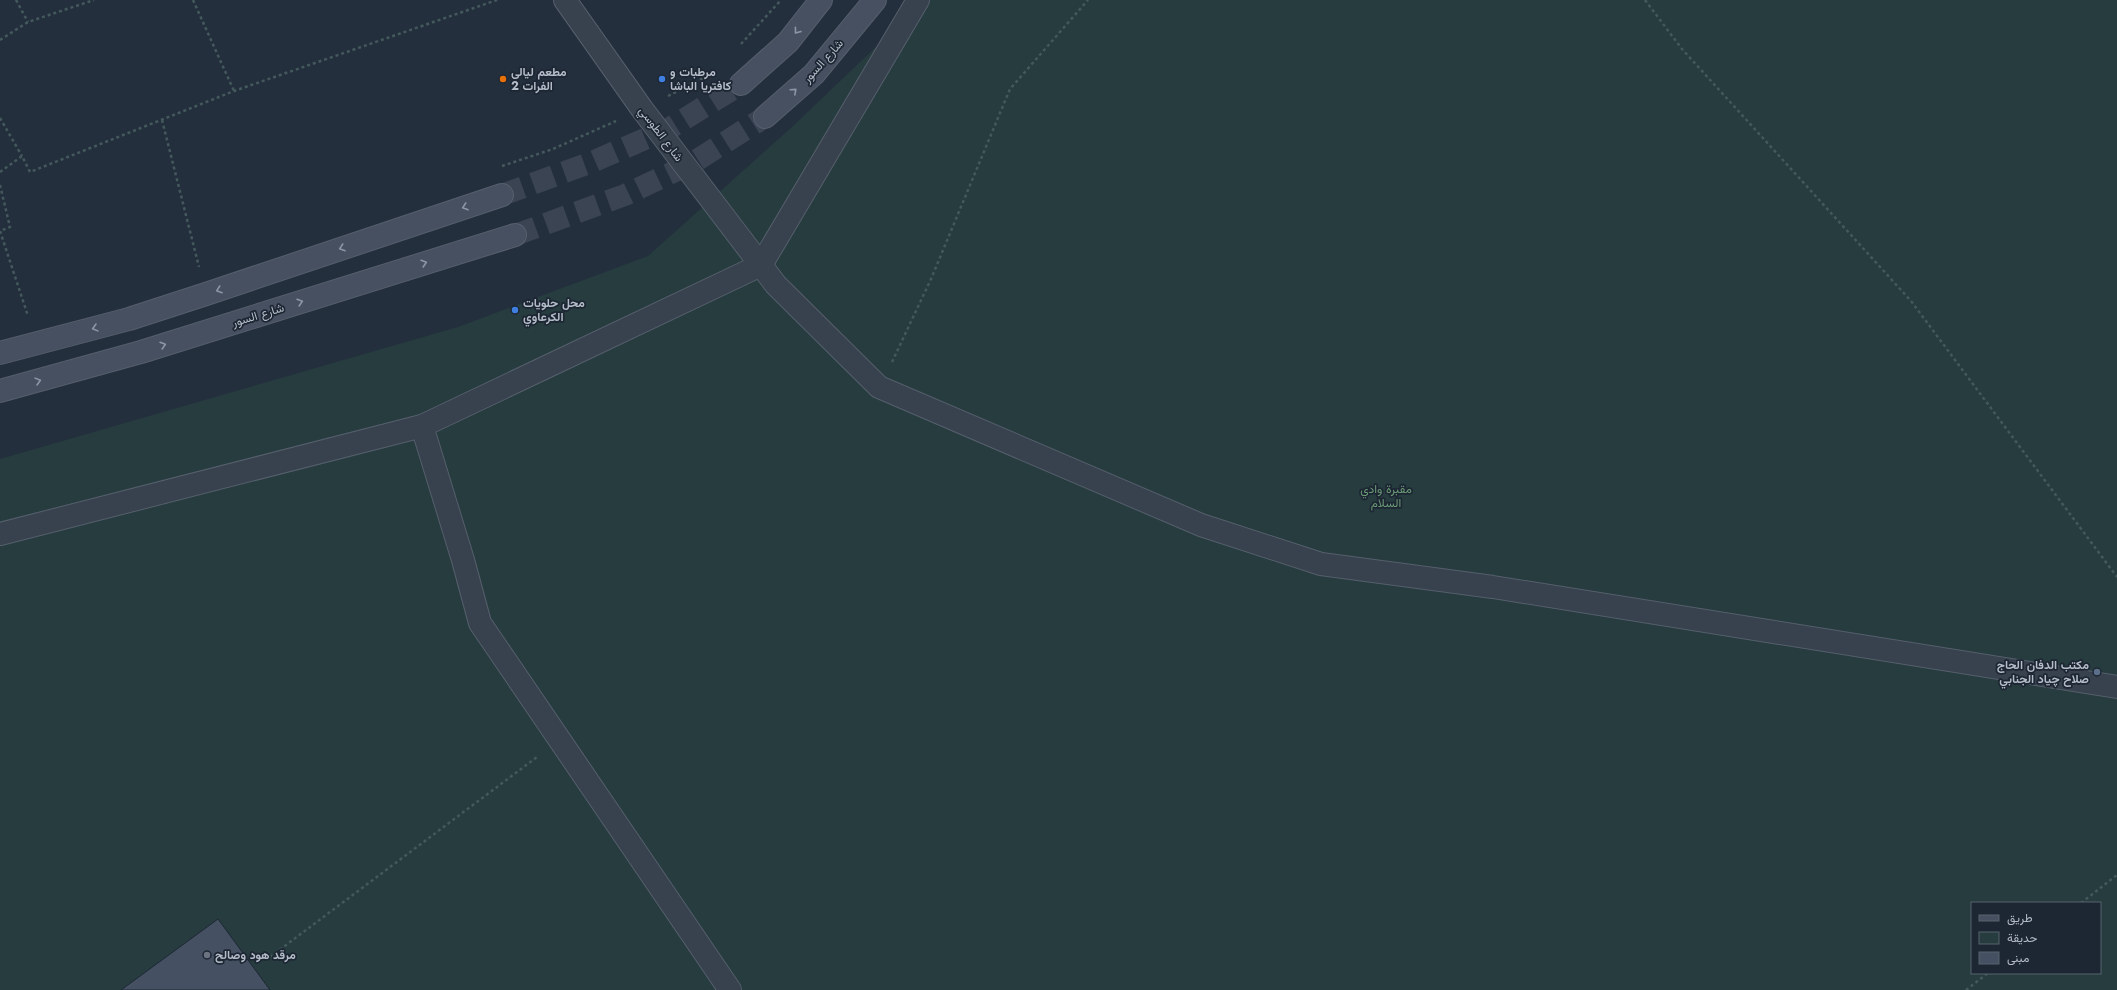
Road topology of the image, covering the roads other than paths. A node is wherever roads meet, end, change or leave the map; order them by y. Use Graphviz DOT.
graph roads {
  1 [pos="565,0"];
  2 [pos="821,0"];
  3 [pos="875,0"];
  4 [pos="918,0"];
  5 [pos="741,84"];
  6 [pos="765,117"];
  7 [pos="502,195"];
  8 [pos="515,235"];
  9 [pos="761,265"];
  10 [pos="0,353"];
  11 [pos="0,391"];
  12 [pos="422,426"];
  13 [pos="0,534"];
  14 [pos="2117,687"];
  15 [pos="730,990"];
  1 -- 9 [label="street, شارع الطوسي"];
  2 -- 5 [label="main road, one-way"];
  6 -- 3 [label="main road, شارع السور, one-way"];
  4 -- 9 [label="street"];
  7 -- 10 [label="main road, one-way"];
  11 -- 8 [label="main road, شارع السور, one-way"];
  9 -- 12 [label="street"];
  9 -- 14 [label="street, شارع الطوسي"];
  12 -- 13 [label="street"];
  12 -- 15 [label="street"];
}
